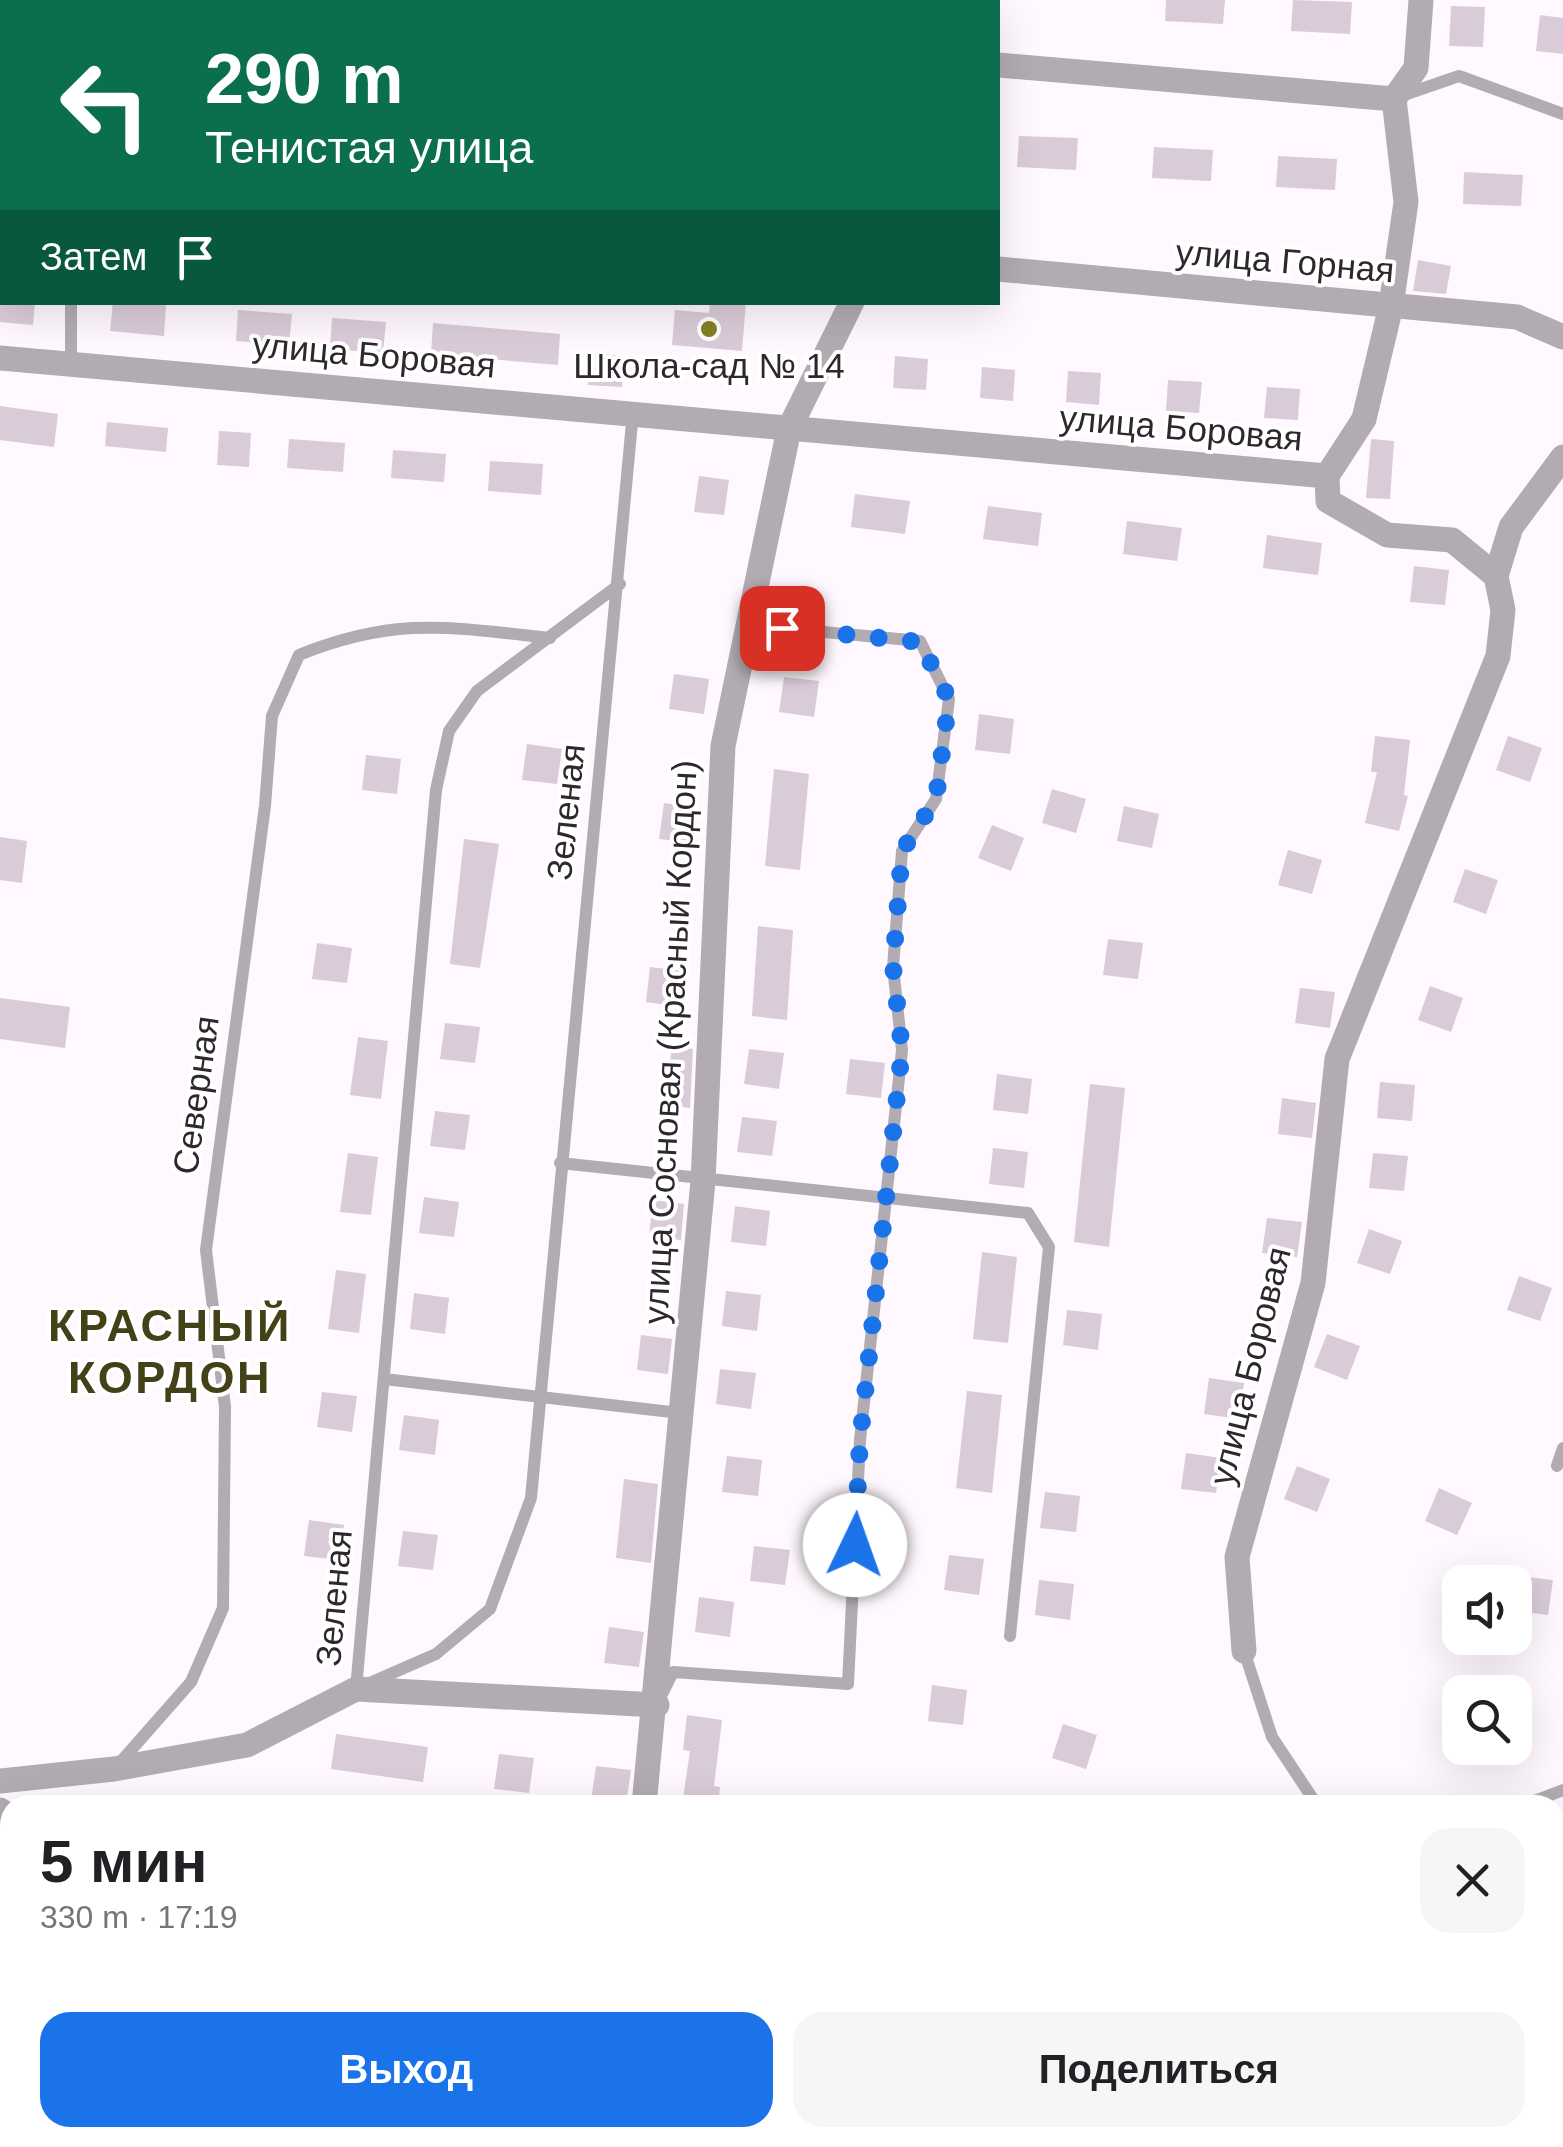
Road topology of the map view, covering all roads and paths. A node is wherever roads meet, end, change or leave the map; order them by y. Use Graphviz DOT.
graph roads {
  1 [pos="1421,0"];
  2 [pos="1000,65"];
  3 [pos="1394,98"];
  4 [pos="1563,114"];
  5 [pos="1000,269"];
  6 [pos="71,305"];
  7 [pos="851,305"];
  8 [pos="1391,306"];
  9 [pos="1563,337"];
  10 [pos="0,358"];
  11 [pos="70,365"];
  12 [pos="633,412"];
  13 [pos="789,429"];
  14 [pos="1563,457"];
  15 [pos="1326,476"];
  16 [pos="1496,576"];
  17 [pos="620,584"];
  18 [pos="748,625"];
  19 [pos="550,638"];
  20 [pos="560,1163"];
  21 [pos="703,1181"];
  22 [pos="884,1196"];
  23 [pos="384,1379"];
  24 [pos="540,1395"];
  25 [pos="680,1414"];
  26 [pos="1563,1448"];
  27 [pos="1556,1466"];
  28 [pos="1010,1636"];
  29 [pos="1244,1651"];
  30 [pos="356,1689"];
  31 [pos="657,1705"];
  32 [pos="114,1769"];
  33 [pos="0,1781"];
  34 [pos="645,1795"];
  35 [pos="1310,1795"];
  1 -- 3 [label="street"];
  2 -- 3 [label="street"];
  3 -- 4 [label="lane"];
  3 -- 8 [label="street"];
  5 -- 8 [label="street, улица Горная"];
  6 -- 11 [label="lane"];
  7 -- 13 [label="street, улица Сосновая (Красный Кордон)"];
  8 -- 9 [label="street, улица Горная"];
  8 -- 15 [label="street"];
  10 -- 11 [label="street, улица Боровая"];
  11 -- 12 [label="street, улица Боровая"];
  12 -- 13 [label="street, улица Боровая"];
  12 -- 17 [label="lane, Зеленая"];
  13 -- 15 [label="street, улица Боровая"];
  13 -- 18 [label="street, улица Сосновая (Красный Кордон)"];
  14 -- 16 [label="street"];
  15 -- 16 [label="street, улица Боровая"];
  16 -- 29 [label="street, улица Боровая"];
  17 -- 19 [label="lane, Зеленая"];
  17 -- 20 [label="lane, Зеленая"];
  18 -- 21 [label="street, улица Сосновая (Красный Кордон)"];
  18 -- 22 [label="lane"];
  19 -- 23 [label="lane, Зеленая"];
  19 -- 32 [label="lane, Северная"];
  20 -- 21 [label="lane"];
  20 -- 24 [label="lane, Зеленая"];
  21 -- 22 [label="lane"];
  21 -- 25 [label="street, улица Сосновая (Красный Кордон)"];
  22 -- 28 [label="lane"];
  22 -- 31 [label="lane"];
  23 -- 24 [label="lane"];
  23 -- 30 [label="lane, Зеленая"];
  24 -- 25 [label="lane"];
  24 -- 30 [label="lane, Зеленая"];
  25 -- 31 [label="street, улица Сосновая (Красный Кордон)"];
  26 -- 27 [label="lane"];
  29 -- 35 [label="lane"];
  30 -- 31 [label="street"];
  30 -- 32 [label="street"];
  31 -- 34 [label="street, улица Сосновая (Красный Кордон)"];
  32 -- 33 [label="street"];
}
